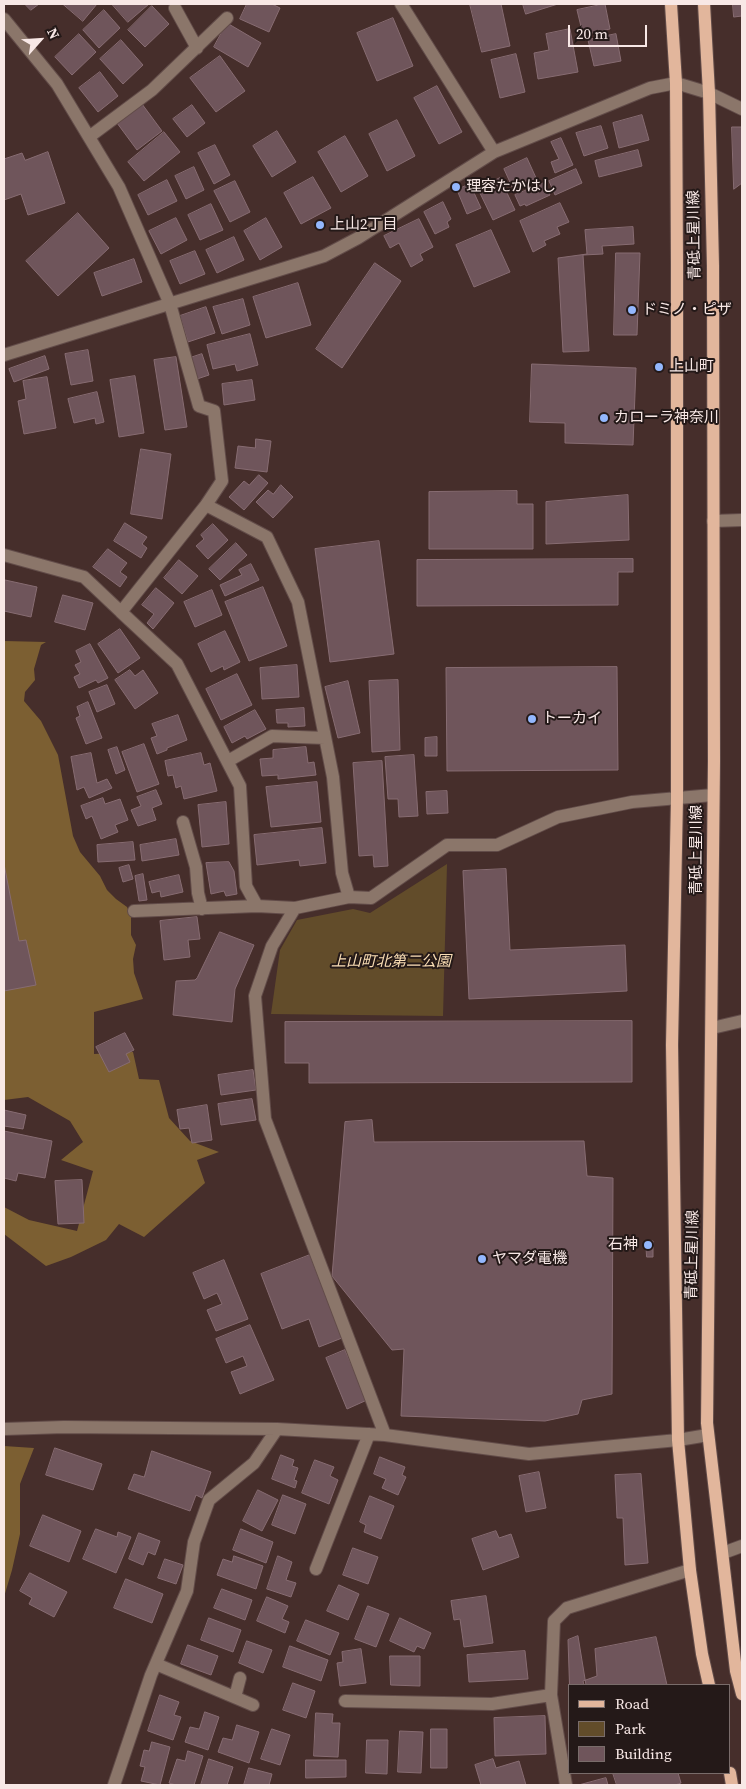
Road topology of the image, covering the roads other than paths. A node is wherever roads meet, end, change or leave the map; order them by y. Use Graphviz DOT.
graph roads {
  1 [pos="402,4"];
  2 [pos="671,4"];
  3 [pos="704,4"];
  4 [pos="175,8"];
  5 [pos="227,18"];
  6 [pos="4,19"];
  7 [pos="197,48"];
  8 [pos="676,83"];
  9 [pos="709,93"];
  10 [pos="742,109"];
  11 [pos="89,137"];
  12 [pos="494,152"];
  13 [pos="170,304"];
  14 [pos="4,355"];
  15 [pos="206,505"];
  16 [pos="742,520"];
  17 [pos="712,522"];
  18 [pos="4,555"];
  19 [pos="121,612"];
  20 [pos="325,738"];
  21 [pos="228,762"];
  22 [pos="713,795"];
  23 [pos="677,799"];
  24 [pos="183,822"];
  25 [pos="349,896"];
  26 [pos="257,906"];
  27 [pos="295,908"];
  28 [pos="202,909"];
  29 [pos="134,911"];
  30 [pos="742,1022"];
  31 [pos="712,1028"];
  32 [pos="4,1429"];
  33 [pos="277,1429"];
  34 [pos="369,1434"];
  35 [pos="385,1435"];
  36 [pos="708,1435"];
  37 [pos="678,1440"];
  38 [pos="742,1546"];
  39 [pos="723,1553"];
  40 [pos="316,1568"];
  41 [pos="690,1570"];
  42 [pos="156,1664"];
  43 [pos="240,1678"];
  44 [pos="709,1684"];
  45 [pos="742,1694"];
  46 [pos="551,1695"];
  47 [pos="235,1696"];
  48 [pos="345,1701"];
  49 [pos="253,1704"];
  50 [pos="114,1785"];
  51 [pos="566,1785"];
  1 -- 12 [label="street"];
  2 -- 8 [label="main road, 青砥上星川線"];
  3 -- 9 [label="main road, 青砥上星川線"];
  4 -- 7 [label="street"];
  5 -- 7 [label="street"];
  6 -- 11 [label="street"];
  7 -- 11 [label="street"];
  8 -- 9 [label="street"];
  8 -- 12 [label="street"];
  8 -- 23 [label="main road, 青砥上星川線"];
  9 -- 10 [label="street"];
  9 -- 17 [label="main road, 青砥上星川線"];
  11 -- 13 [label="street"];
  12 -- 13 [label="street"];
  13 -- 14 [label="street"];
  13 -- 15 [label="street"];
  15 -- 19 [label="street"];
  15 -- 20 [label="street"];
  16 -- 17 [label="street"];
  17 -- 22 [label="main road, 青砥上星川線"];
  18 -- 19 [label="street"];
  19 -- 21 [label="street"];
  20 -- 21 [label="street"];
  20 -- 25 [label="street"];
  21 -- 26 [label="street"];
  22 -- 23 [label="street"];
  22 -- 31 [label="main road, 青砥上星川線"];
  23 -- 25 [label="street"];
  23 -- 37 [label="main road, 青砥上星川線"];
  24 -- 28 [label="street"];
  25 -- 27 [label="street"];
  26 -- 27 [label="street"];
  26 -- 28 [label="street"];
  27 -- 35 [label="street"];
  28 -- 29 [label="street"];
  30 -- 31 [label="street"];
  31 -- 36 [label="main road, 青砥上星川線"];
  32 -- 33 [label="street"];
  33 -- 34 [label="street"];
  33 -- 42 [label="street"];
  34 -- 35 [label="street"];
  34 -- 40 [label="street"];
  35 -- 37 [label="street"];
  36 -- 37 [label="street"];
  36 -- 39 [label="main road, 青砥上星川線"];
  37 -- 41 [label="main road, 青砥上星川線"];
  38 -- 39 [label="street"];
  39 -- 45 [label="main road, 青砥上星川線"];
  41 -- 44 [label="main road, 青砥上星川線"];
  41 -- 46 [label="street"];
  42 -- 47 [label="street"];
  42 -- 50 [label="street"];
  43 -- 47 [label="street"];
  46 -- 48 [label="street"];
  46 -- 51 [label="street"];
  47 -- 49 [label="street"];
}
